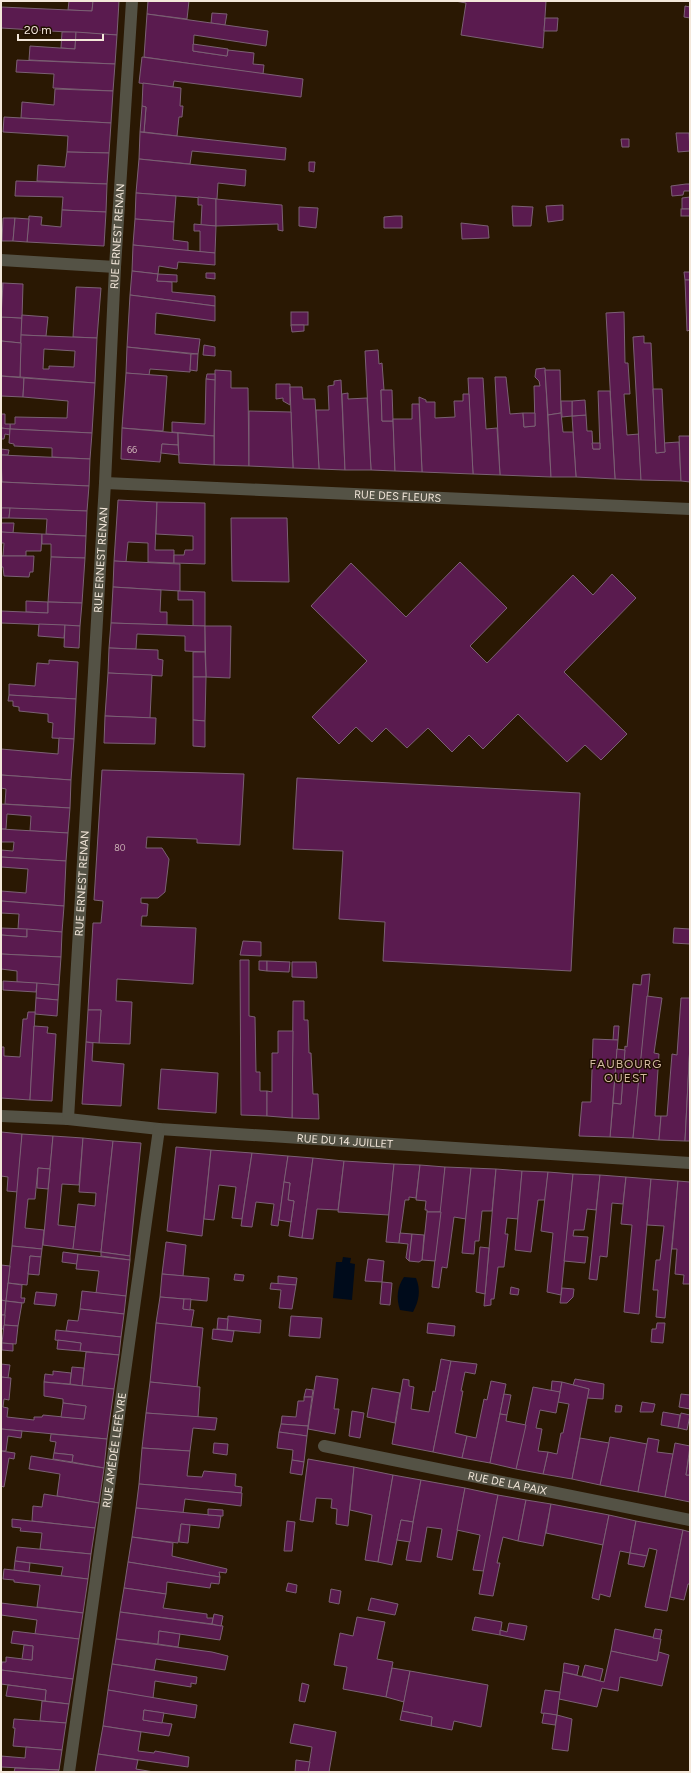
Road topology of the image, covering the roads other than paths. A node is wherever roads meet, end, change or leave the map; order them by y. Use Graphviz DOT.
graph roads {
  1 [pos="132,1"];
  2 [pos="1,260"];
  3 [pos="115,267"];
  4 [pos="105,483"];
  5 [pos="690,509"];
  6 [pos="1,1116"];
  7 [pos="68,1119"];
  8 [pos="159,1129"];
  9 [pos="690,1163"];
  10 [pos="324,1446"];
  11 [pos="690,1520"];
  12 [pos="69,1772"];
  1 -- 3 [label="street, RUE ERNEST RENAN"];
  2 -- 3 [label="street"];
  3 -- 4 [label="street, RUE ERNEST RENAN"];
  4 -- 5 [label="street, RUE DES FLEURS"];
  4 -- 7 [label="street, RUE ERNEST RENAN"];
  6 -- 7 [label="street, RUE DU 14 JUILLET"];
  7 -- 8 [label="street, RUE DU 14 JUILLET"];
  8 -- 9 [label="street, RUE DU 14 JUILLET"];
  8 -- 12 [label="street, RUE AMÉDÉE LEFÈVRE"];
  10 -- 11 [label="street, RUE DE LA PAIX"];
}
